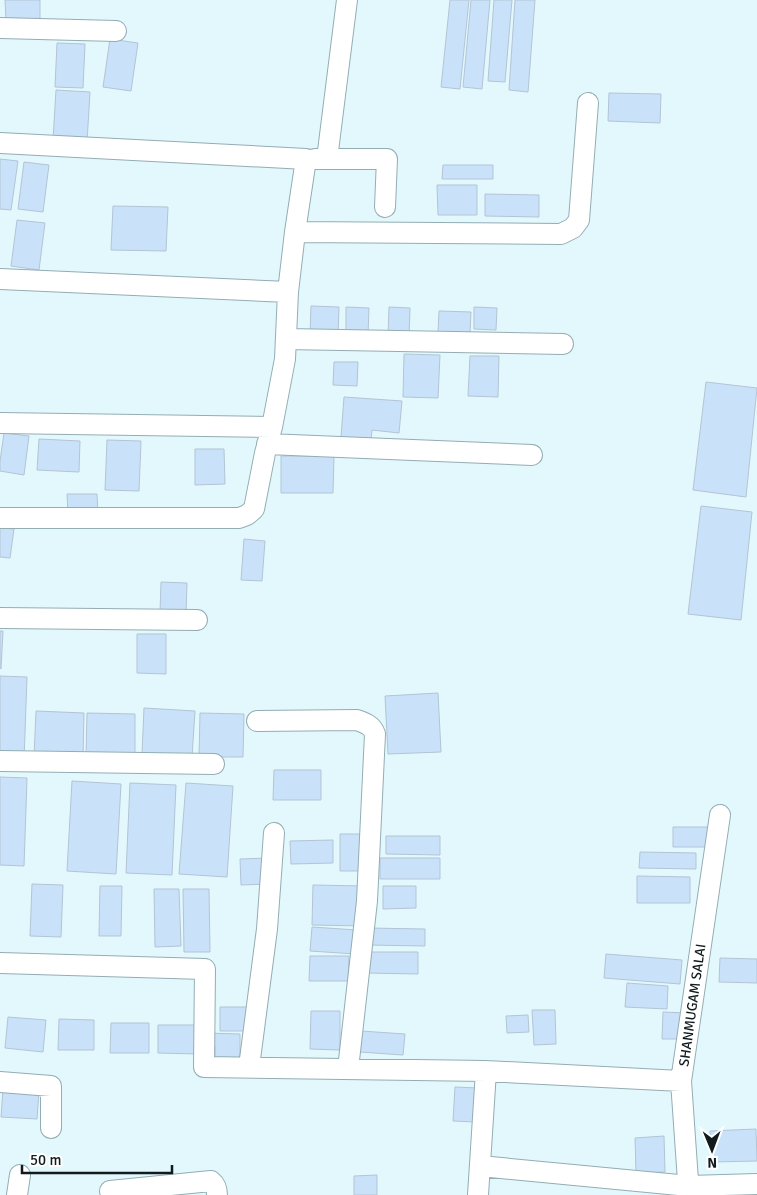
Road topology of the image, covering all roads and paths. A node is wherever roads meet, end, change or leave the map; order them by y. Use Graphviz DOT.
graph roads {
  1 [pos="347,0"];
  2 [pos="0,28"];
  3 [pos="116,31"];
  4 [pos="588,103"];
  5 [pos="0,143"];
  6 [pos="306,159"];
  7 [pos="327,159"];
  8 [pos="385,207"];
  9 [pos="295,232"];
  10 [pos="0,278"];
  11 [pos="288,292"];
  12 [pos="286,338"];
  13 [pos="563,344"];
  14 [pos="0,423"];
  15 [pos="270,435"];
  16 [pos="532,455"];
  17 [pos="0,518"];
  18 [pos="0,618"];
  19 [pos="197,620"];
  20 [pos="257,721"];
  21 [pos="0,760"];
  22 [pos="214,764"];
  23 [pos="720,815"];
  24 [pos="274,833"];
  25 [pos="0,963"];
  26 [pos="249,1067"];
  27 [pos="348,1069"];
  28 [pos="486,1070"];
  29 [pos="681,1081"];
  30 [pos="0,1082"];
  31 [pos="51,1128"];
  32 [pos="480,1166"];
  33 [pos="757,1184"];
  34 [pos="689,1190"];
  35 [pos="110,1191"];
  36 [pos="218,1195"];
  37 [pos="478,1195"];
  1 -- 7 [label="street"];
  2 -- 3 [label="street"];
  4 -- 9 [label="street"];
  5 -- 6 [label="street"];
  6 -- 7 [label="street"];
  6 -- 9 [label="street"];
  7 -- 8 [label="street"];
  9 -- 11 [label="street"];
  10 -- 11 [label="street"];
  11 -- 12 [label="street"];
  12 -- 13 [label="street"];
  12 -- 15 [label="street"];
  14 -- 15 [label="street"];
  15 -- 16 [label="street"];
  15 -- 17 [label="street"];
  18 -- 19 [label="street"];
  20 -- 27 [label="street"];
  21 -- 22 [label="street"];
  23 -- 29 [label="street, SHANMUGAM SALAI"];
  24 -- 26 [label="street"];
  25 -- 26 [label="street"];
  26 -- 27 [label="street"];
  27 -- 28 [label="street"];
  28 -- 29 [label="street"];
  28 -- 32 [label="street"];
  29 -- 34 [label="street, SHANMUGAM SALAI"];
  30 -- 31 [label="street"];
  32 -- 34 [label="street"];
  32 -- 37 [label="street"];
  33 -- 34 [label="street"];
  35 -- 36 [label="street"];
}
